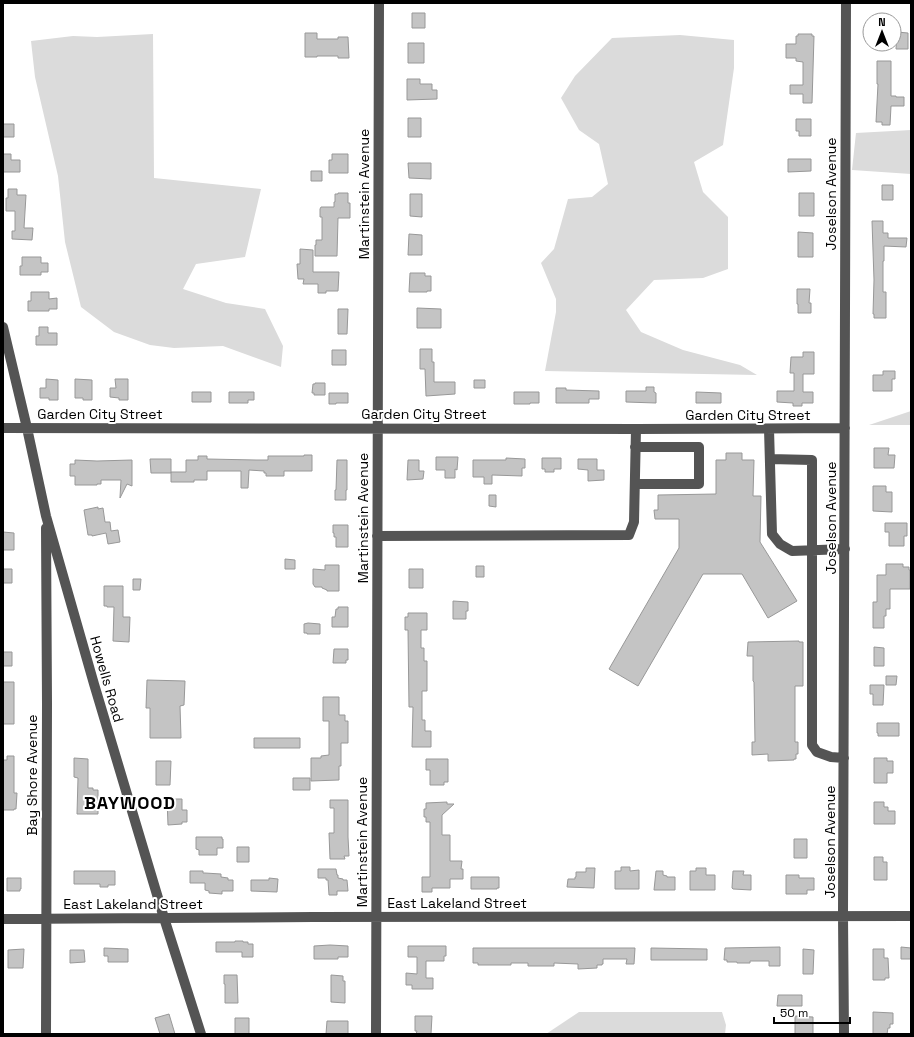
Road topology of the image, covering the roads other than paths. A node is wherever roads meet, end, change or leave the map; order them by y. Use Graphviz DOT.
graph roads {
  1 [pos="379,3"];
  2 [pos="846,3"];
  3 [pos="3,327"];
  4 [pos="3,428"];
  5 [pos="27,428"];
  6 [pos="377,428"];
  7 [pos="769,428"];
  8 [pos="845,428"];
  9 [pos="636,429"];
  10 [pos="635,447"];
  11 [pos="770,459"];
  12 [pos="635,484"];
  13 [pos="46,516"];
  14 [pos="377,536"];
  15 [pos="845,549"];
  16 [pos="812,550"];
  17 [pos="844,758"];
  18 [pos="843,916"];
  19 [pos="911,916"];
  20 [pos="376,917"];
  21 [pos="164,918"];
  22 [pos="3,919"];
  23 [pos="46,919"];
  24 [pos="46,1034"];
  25 [pos="201,1034"];
  26 [pos="376,1034"];
  27 [pos="844,1034"];
  1 -- 6 [label="street, Martinstein Avenue"];
  2 -- 8 [label="street, Joselson Avenue"];
  3 -- 5 [label="street, Howells Road"];
  4 -- 5 [label="street, Garden City Street"];
  5 -- 6 [label="street, Garden City Street"];
  5 -- 13 [label="street, Howells Road"];
  6 -- 9 [label="street, Garden City Street"];
  6 -- 14 [label="street, Martinstein Avenue"];
  7 -- 8 [label="street, Garden City Street"];
  7 -- 9 [label="street, Garden City Street"];
  7 -- 11 [label="street"];
  8 -- 15 [label="street, Joselson Avenue"];
  9 -- 10 [label="street"];
  10 -- 12 [label="street"];
  10 -- 12 [label="street"];
  11 -- 16 [label="street"];
  11 -- 16 [label="street"];
  12 -- 14 [label="street"];
  13 -- 21 [label="street, Howells Road"];
  13 -- 23 [label="street, Bay Shore Avenue"];
  14 -- 20 [label="street, Martinstein Avenue"];
  15 -- 16 [label="street"];
  15 -- 17 [label="street, Joselson Avenue"];
  16 -- 17 [label="street"];
  17 -- 18 [label="street, Joselson Avenue"];
  18 -- 19 [label="street, East Lakeland Street"];
  18 -- 20 [label="street, East Lakeland Street"];
  18 -- 27 [label="street, Joselson Avenue"];
  20 -- 21 [label="street, East Lakeland Street"];
  20 -- 26 [label="street, Martinstein Avenue"];
  21 -- 23 [label="street, East Lakeland Street"];
  21 -- 25 [label="street, Howells Road"];
  22 -- 23 [label="street, East Lakeland Street"];
  23 -- 24 [label="street, Bay Shore Avenue"];
}
